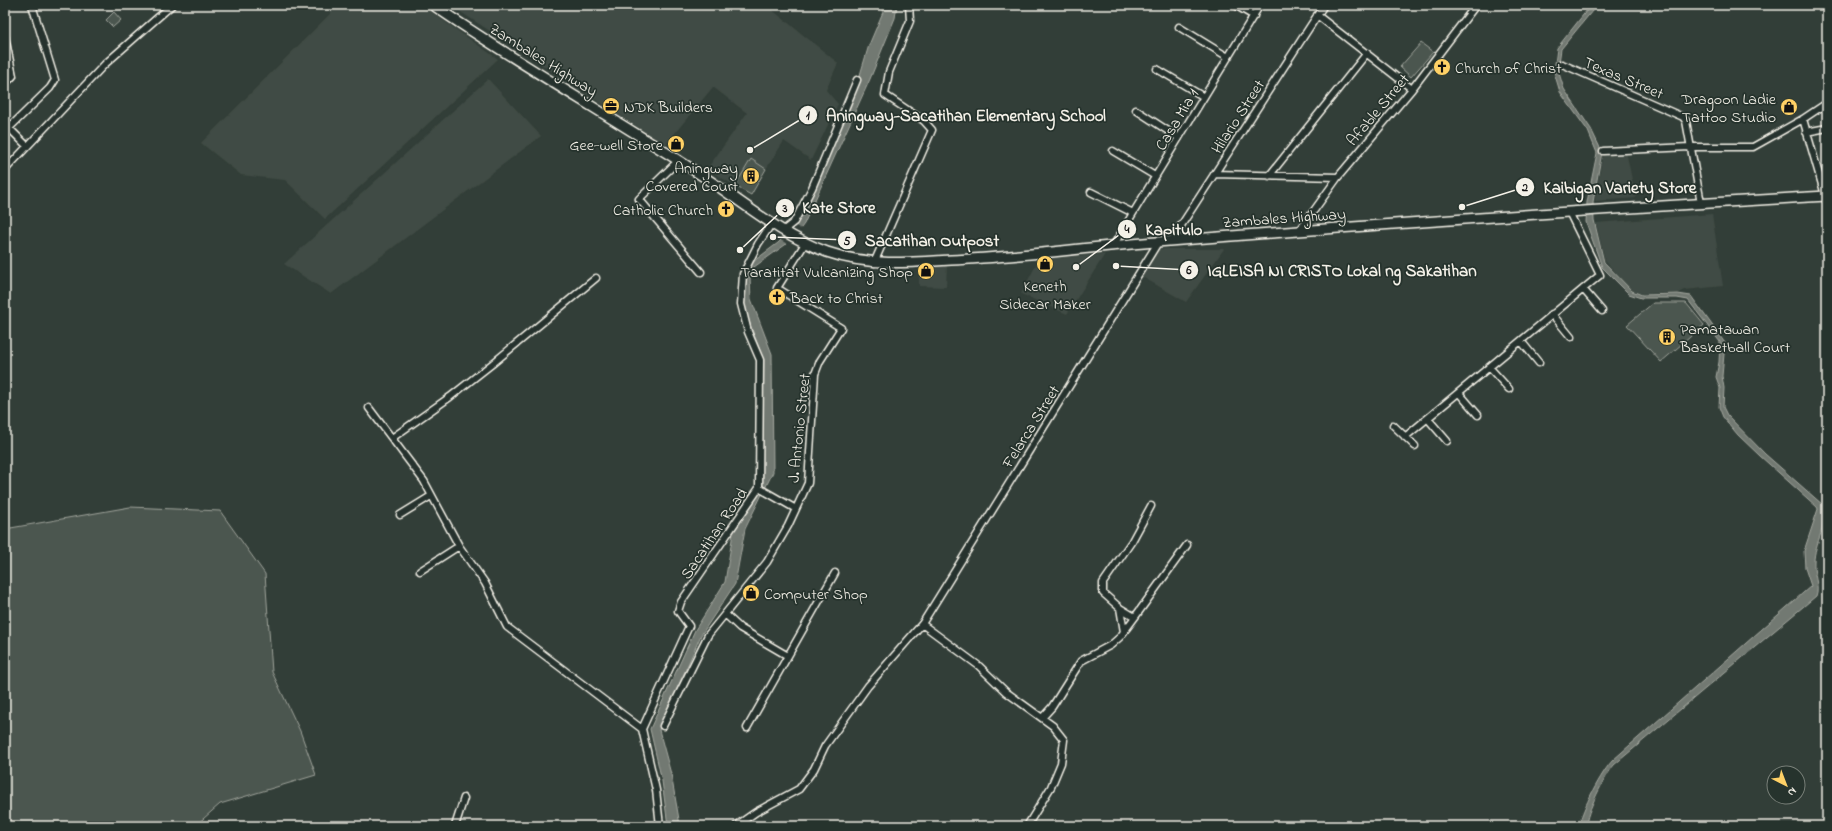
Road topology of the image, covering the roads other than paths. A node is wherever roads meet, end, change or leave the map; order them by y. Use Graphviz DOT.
graph roads {
  1 [pos="32,5"];
  2 [pos="172,5"];
  3 [pos="433,5"];
  4 [pos="909,5"];
  5 [pos="1235,5"];
  6 [pos="1260,5"];
  7 [pos="1324,5"];
  8 [pos="1476,5"];
  9 [pos="1318,15"];
  10 [pos="1254,16"];
  11 [pos="1179,27"];
  12 [pos="5,37"];
  13 [pos="1367,53"];
  14 [pos="1228,57"];
  15 [pos="1562,64"];
  16 [pos="1158,69"];
  17 [pos="857,80"];
  18 [pos="5,84"];
  19 [pos="1412,89"];
  20 [pos="1204,97"];
  21 [pos="1827,103"];
  22 [pos="1136,110"];
  23 [pos="1803,119"];
  24 [pos="7,126"];
  25 [pos="1827,128"];
  26 [pos="1806,132"];
  27 [pos="1179,138"];
  28 [pos="27,146"];
  29 [pos="1690,147"];
  30 [pos="1113,151"];
  31 [pos="1603,151"];
  32 [pos="678,161"];
  33 [pos="5,170"];
  34 [pos="1214,174"];
  35 [pos="1155,176"];
  36 [pos="1269,176"];
  37 [pos="1338,177"];
  38 [pos="1091,192"];
  39 [pos="1826,198"];
  40 [pos="1701,202"];
  41 [pos="1569,212"];
  42 [pos="1133,213"];
  43 [pos="772,223"];
  44 [pos="1300,230"];
  45 [pos="786,231"];
  46 [pos="803,241"];
  47 [pos="1159,241"];
  48 [pos="1171,241"];
  49 [pos="1113,246"];
  50 [pos="874,263"];
  51 [pos="701,272"];
  52 [pos="596,278"];
  53 [pos="1583,289"];
  54 [pos="1602,311"];
  55 [pos="1552,314"];
  56 [pos="1571,337"];
  57 [pos="1521,341"];
  58 [pos="1539,363"];
  59 [pos="1490,367"];
  60 [pos="1509,389"];
  61 [pos="1459,393"];
  62 [pos="369,408"];
  63 [pos="1478,415"];
  64 [pos="1428,418"];
  65 [pos="1393,425"];
  66 [pos="392,438"];
  67 [pos="1406,438"];
  68 [pos="1447,441"];
  69 [pos="1415,446"];
  70 [pos="759,488"];
  71 [pos="431,496"];
  72 [pos="1151,506"];
  73 [pos="796,509"];
  74 [pos="400,515"];
  75 [pos="1187,545"];
  76 [pos="459,546"];
  77 [pos="420,571"];
  78 [pos="835,573"];
  79 [pos="1120,608"];
  80 [pos="725,614"];
  81 [pos="1134,617"];
  82 [pos="922,624"];
  83 [pos="1124,632"];
  84 [pos="788,656"];
  85 [pos="1042,718"];
  86 [pos="663,726"];
  87 [pos="747,728"];
  88 [pos="642,729"];
  89 [pos="464,798"];
  90 [pos="455,826"];
  91 [pos="660,826"];
  92 [pos="736,826"];
  93 [pos="1027,826"];
  1 -- 24 [label="street"];
  2 -- 28 [label="street"];
  3 -- 32 [label="main road, Zambales Highway"];
  4 -- 50 [label="street"];
  5 -- 10 [label="street"];
  6 -- 10 [label="street, Casa Mia 1"];
  7 -- 9 [label="street, Hilario Street"];
  8 -- 19 [label="street, Afable Street"];
  9 -- 13 [label="street"];
  9 -- 34 [label="street, Hilario Street"];
  10 -- 14 [label="street, Casa Mia 1"];
  11 -- 14 [label="street"];
  12 -- 18 [label="street"];
  13 -- 19 [label="street"];
  13 -- 36 [label="street"];
  14 -- 20 [label="street, Casa Mia 1"];
  15 -- 29 [label="street, Texas Street"];
  16 -- 20 [label="street"];
  17 -- 45 [label="street"];
  19 -- 37 [label="street, Afable Street"];
  20 -- 27 [label="street, Casa Mia 1"];
  21 -- 23 [label="street"];
  22 -- 27 [label="street"];
  23 -- 26 [label="street"];
  23 -- 29 [label="street"];
  24 -- 28 [label="street"];
  25 -- 26 [label="street"];
  26 -- 39 [label="street"];
  27 -- 35 [label="street, Casa Mia 1"];
  28 -- 33 [label="street"];
  29 -- 31 [label="street"];
  29 -- 40 [label="street, Texas Street"];
  30 -- 35 [label="street"];
  32 -- 43 [label="main road, Zambales Highway"];
  32 -- 51 [label="street"];
  34 -- 36 [label="street"];
  34 -- 48 [label="street, Hilario Street"];
  35 -- 42 [label="street, Casa Mia 1"];
  36 -- 37 [label="street"];
  37 -- 44 [label="street, Afable Street"];
  38 -- 42 [label="street"];
  39 -- 40 [label="main road, Zambales Highway"];
  40 -- 41 [label="main road, Zambales Highway"];
  41 -- 44 [label="main road, Zambales Highway"];
  41 -- 53 [label="street"];
  42 -- 49 [label="street, Casa Mia 1"];
  43 -- 45 [label="main road, Zambales Highway"];
  43 -- 70 [label="street, Sacatihan Road"];
  44 -- 48 [label="main road, Zambales Highway"];
  45 -- 46 [label="main road, Zambales Highway"];
  46 -- 50 [label="main road, Zambales Highway"];
  46 -- 73 [label="street, J. Antonio Street"];
  47 -- 48 [label="main road, Zambales Highway"];
  47 -- 49 [label="main road, Zambales Highway"];
  47 -- 82 [label="street, Felarca Street"];
  49 -- 50 [label="main road, Zambales Highway"];
  52 -- 66 [label="street"];
  53 -- 54 [label="street"];
  53 -- 55 [label="street"];
  55 -- 56 [label="street"];
  55 -- 57 [label="street"];
  57 -- 58 [label="street"];
  57 -- 59 [label="street"];
  59 -- 60 [label="street"];
  59 -- 61 [label="street"];
  61 -- 63 [label="street"];
  61 -- 64 [label="street"];
  62 -- 66 [label="street"];
  64 -- 67 [label="street"];
  64 -- 68 [label="street"];
  65 -- 67 [label="street"];
  66 -- 71 [label="street"];
  67 -- 69 [label="street"];
  70 -- 73 [label="street"];
  70 -- 88 [label="street, Sacatihan Road"];
  71 -- 74 [label="street"];
  71 -- 76 [label="street"];
  72 -- 79 [label="street"];
  73 -- 80 [label="street, J. Antonio Street"];
  75 -- 81 [label="street"];
  76 -- 77 [label="street"];
  76 -- 88 [label="street"];
  78 -- 84 [label="street"];
  79 -- 81 [label="street"];
  79 -- 83 [label="street"];
  80 -- 84 [label="street"];
  80 -- 86 [label="street, J. Antonio Street"];
  81 -- 83 [label="street"];
  82 -- 85 [label="street"];
  82 -- 92 [label="street, Felarca Street"];
  83 -- 85 [label="street"];
  84 -- 87 [label="street"];
  85 -- 93 [label="street"];
  88 -- 91 [label="street"];
  89 -- 90 [label="street"];
}
